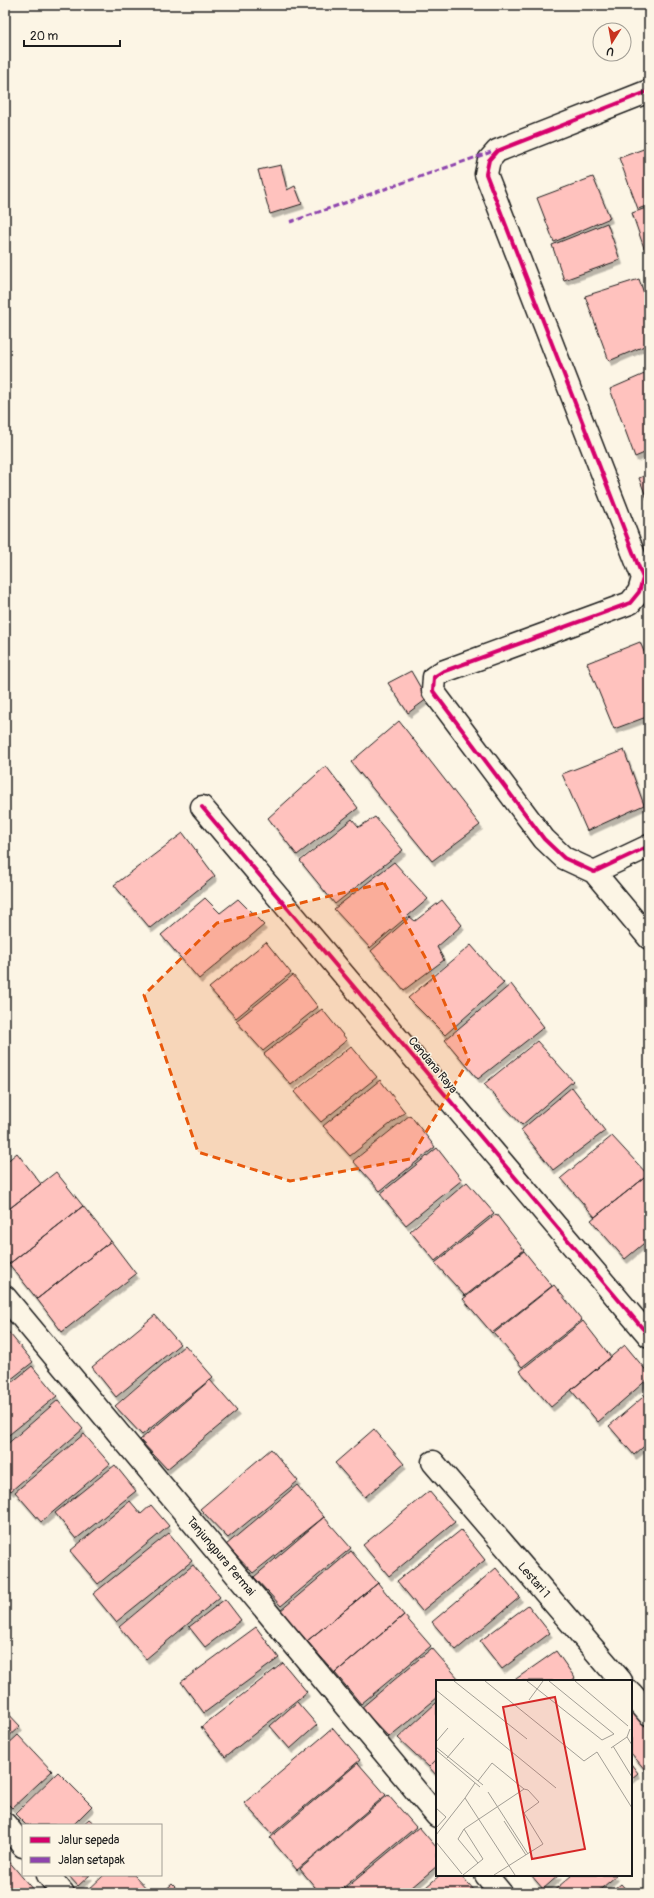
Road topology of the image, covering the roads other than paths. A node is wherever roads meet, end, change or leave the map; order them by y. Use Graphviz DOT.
graph roads {
  1 [pos="649,91"];
  2 [pos="202,807"];
  3 [pos="649,846"];
  4 [pos="594,872"];
  5 [pos="649,938"];
  6 [pos="5,1297"];
  7 [pos="649,1336"];
  8 [pos="433,1462"];
  9 [pos="620,1680"];
  10 [pos="632,1694"];
  11 [pos="649,1714"];
  12 [pos="436,1815"];
  13 [pos="5,1824"];
  14 [pos="22,1845"];
  15 [pos="49,1876"];
  16 [pos="487,1876"];
  17 [pos="63,1893"];
  18 [pos="501,1893"];
  1 -- 4 [label="street"];
  2 -- 7 [label="street, Cendana Raya"];
  3 -- 4 [label="street"];
  4 -- 5 [label="street"];
  6 -- 12 [label="street, Tanjungpura Permai"];
  8 -- 9 [label="street, Lestari 1"];
  10 -- 11 [label="street"];
  13 -- 14 [label="street"];
  15 -- 17 [label="street"];
  16 -- 18 [label="street"];
}
